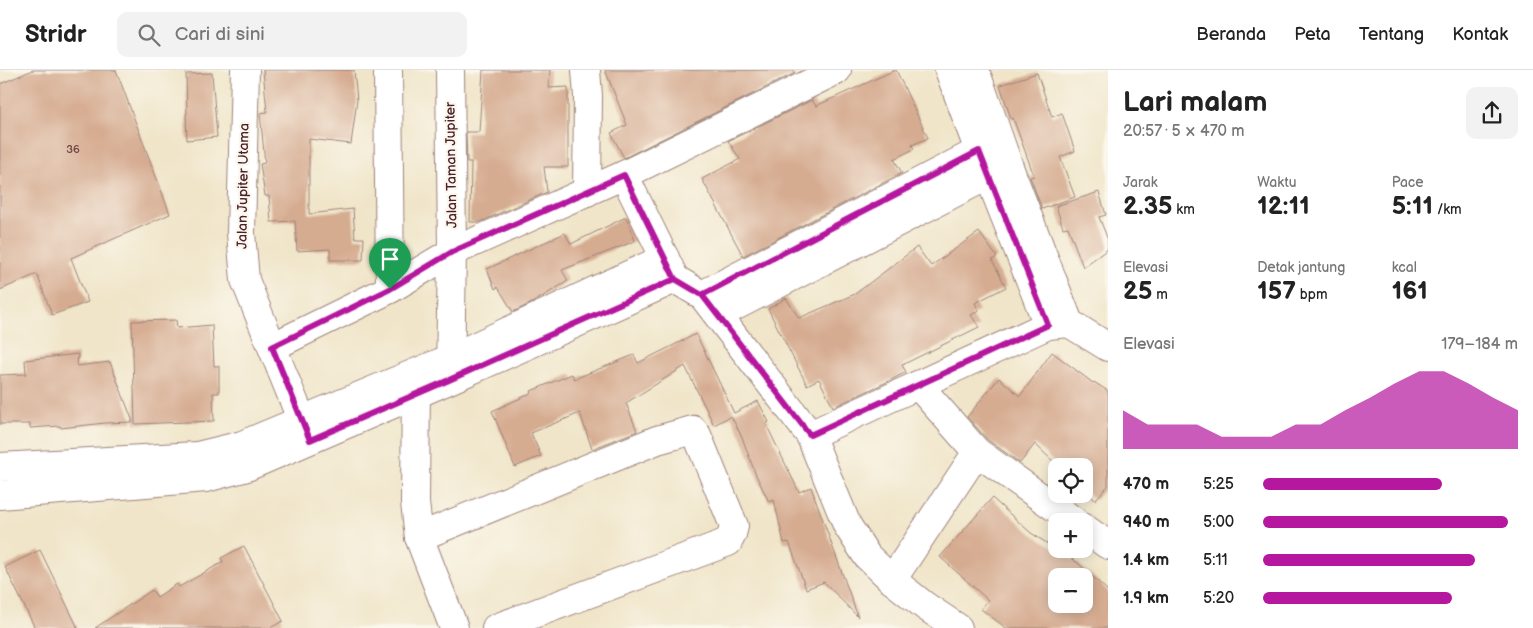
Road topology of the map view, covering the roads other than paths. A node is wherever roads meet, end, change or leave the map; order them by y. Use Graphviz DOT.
graph roads {
  1 [pos="245,70"];
  2 [pos="388,70"];
  3 [pos="450,70"];
  4 [pos="586,70"];
  5 [pos="837,70"];
  6 [pos="949,70"];
  7 [pos="975,70"];
  8 [pos="994,159"];
  9 [pos="624,175"];
  10 [pos="587,192"];
  11 [pos="452,252"];
  12 [pos="670,269"];
  13 [pos="390,289"];
  14 [pos="710,305"];
  15 [pos="1059,324"];
  16 [pos="272,347"];
  17 [pos="1108,347"];
  18 [pos="450,369"];
  19 [pos="416,383"];
  20 [pos="918,385"];
  21 [pos="306,430"];
  22 [pos="810,435"];
  23 [pos="976,452"];
  24 [pos="69,462"];
  25 [pos="0,467"];
  26 [pos="201,467"];
  27 [pos="71,489"];
  28 [pos="0,495"];
  29 [pos="1063,513"];
  30 [pos="1093,534"];
  31 [pos="419,537"];
  32 [pos="1108,545"];
  33 [pos="892,580"];
  34 [pos="454,628"];
  35 [pos="496,628"];
  36 [pos="958,628"];
  1 -- 16 [label="street, Jalan Jupiter Utama"];
  2 -- 13 [label="street"];
  3 -- 11 [label="street, Jalan Taman Jupiter"];
  4 -- 10 [label="street"];
  5 -- 9 [label="street"];
  6 -- 8 [label="street"];
  7 -- 8 [label="street"];
  8 -- 14 [label="street"];
  8 -- 15 [label="street"];
  9 -- 10 [label="street"];
  9 -- 12 [label="street"];
  10 -- 11 [label="street"];
  11 -- 13 [label="street"];
  11 -- 18 [label="street, Jalan Taman Jupiter"];
  12 -- 14 [label="street"];
  12 -- 18 [label="street"];
  13 -- 16 [label="street"];
  14 -- 22 [label="street"];
  15 -- 17 [label="street"];
  15 -- 20 [label="street"];
  16 -- 21 [label="street, Jalan Jupiter Utama"];
  18 -- 19 [label="street"];
  19 -- 21 [label="street"];
  19 -- 31 [label="street"];
  20 -- 22 [label="street"];
  20 -- 23 [label="street"];
  21 -- 26 [label="street"];
  22 -- 33 [label="street"];
  23 -- 29 [label="street"];
  23 -- 33 [label="street"];
  24 -- 25 [label="street"];
  24 -- 26 [label="street"];
  24 -- 27 [label="street"];
  26 -- 27 [label="street"];
  27 -- 28 [label="street"];
  30 -- 32 [label="street"];
  31 -- 34 [label="street"];
  31 -- 35 [label="street"];
  33 -- 36 [label="street"];
}
